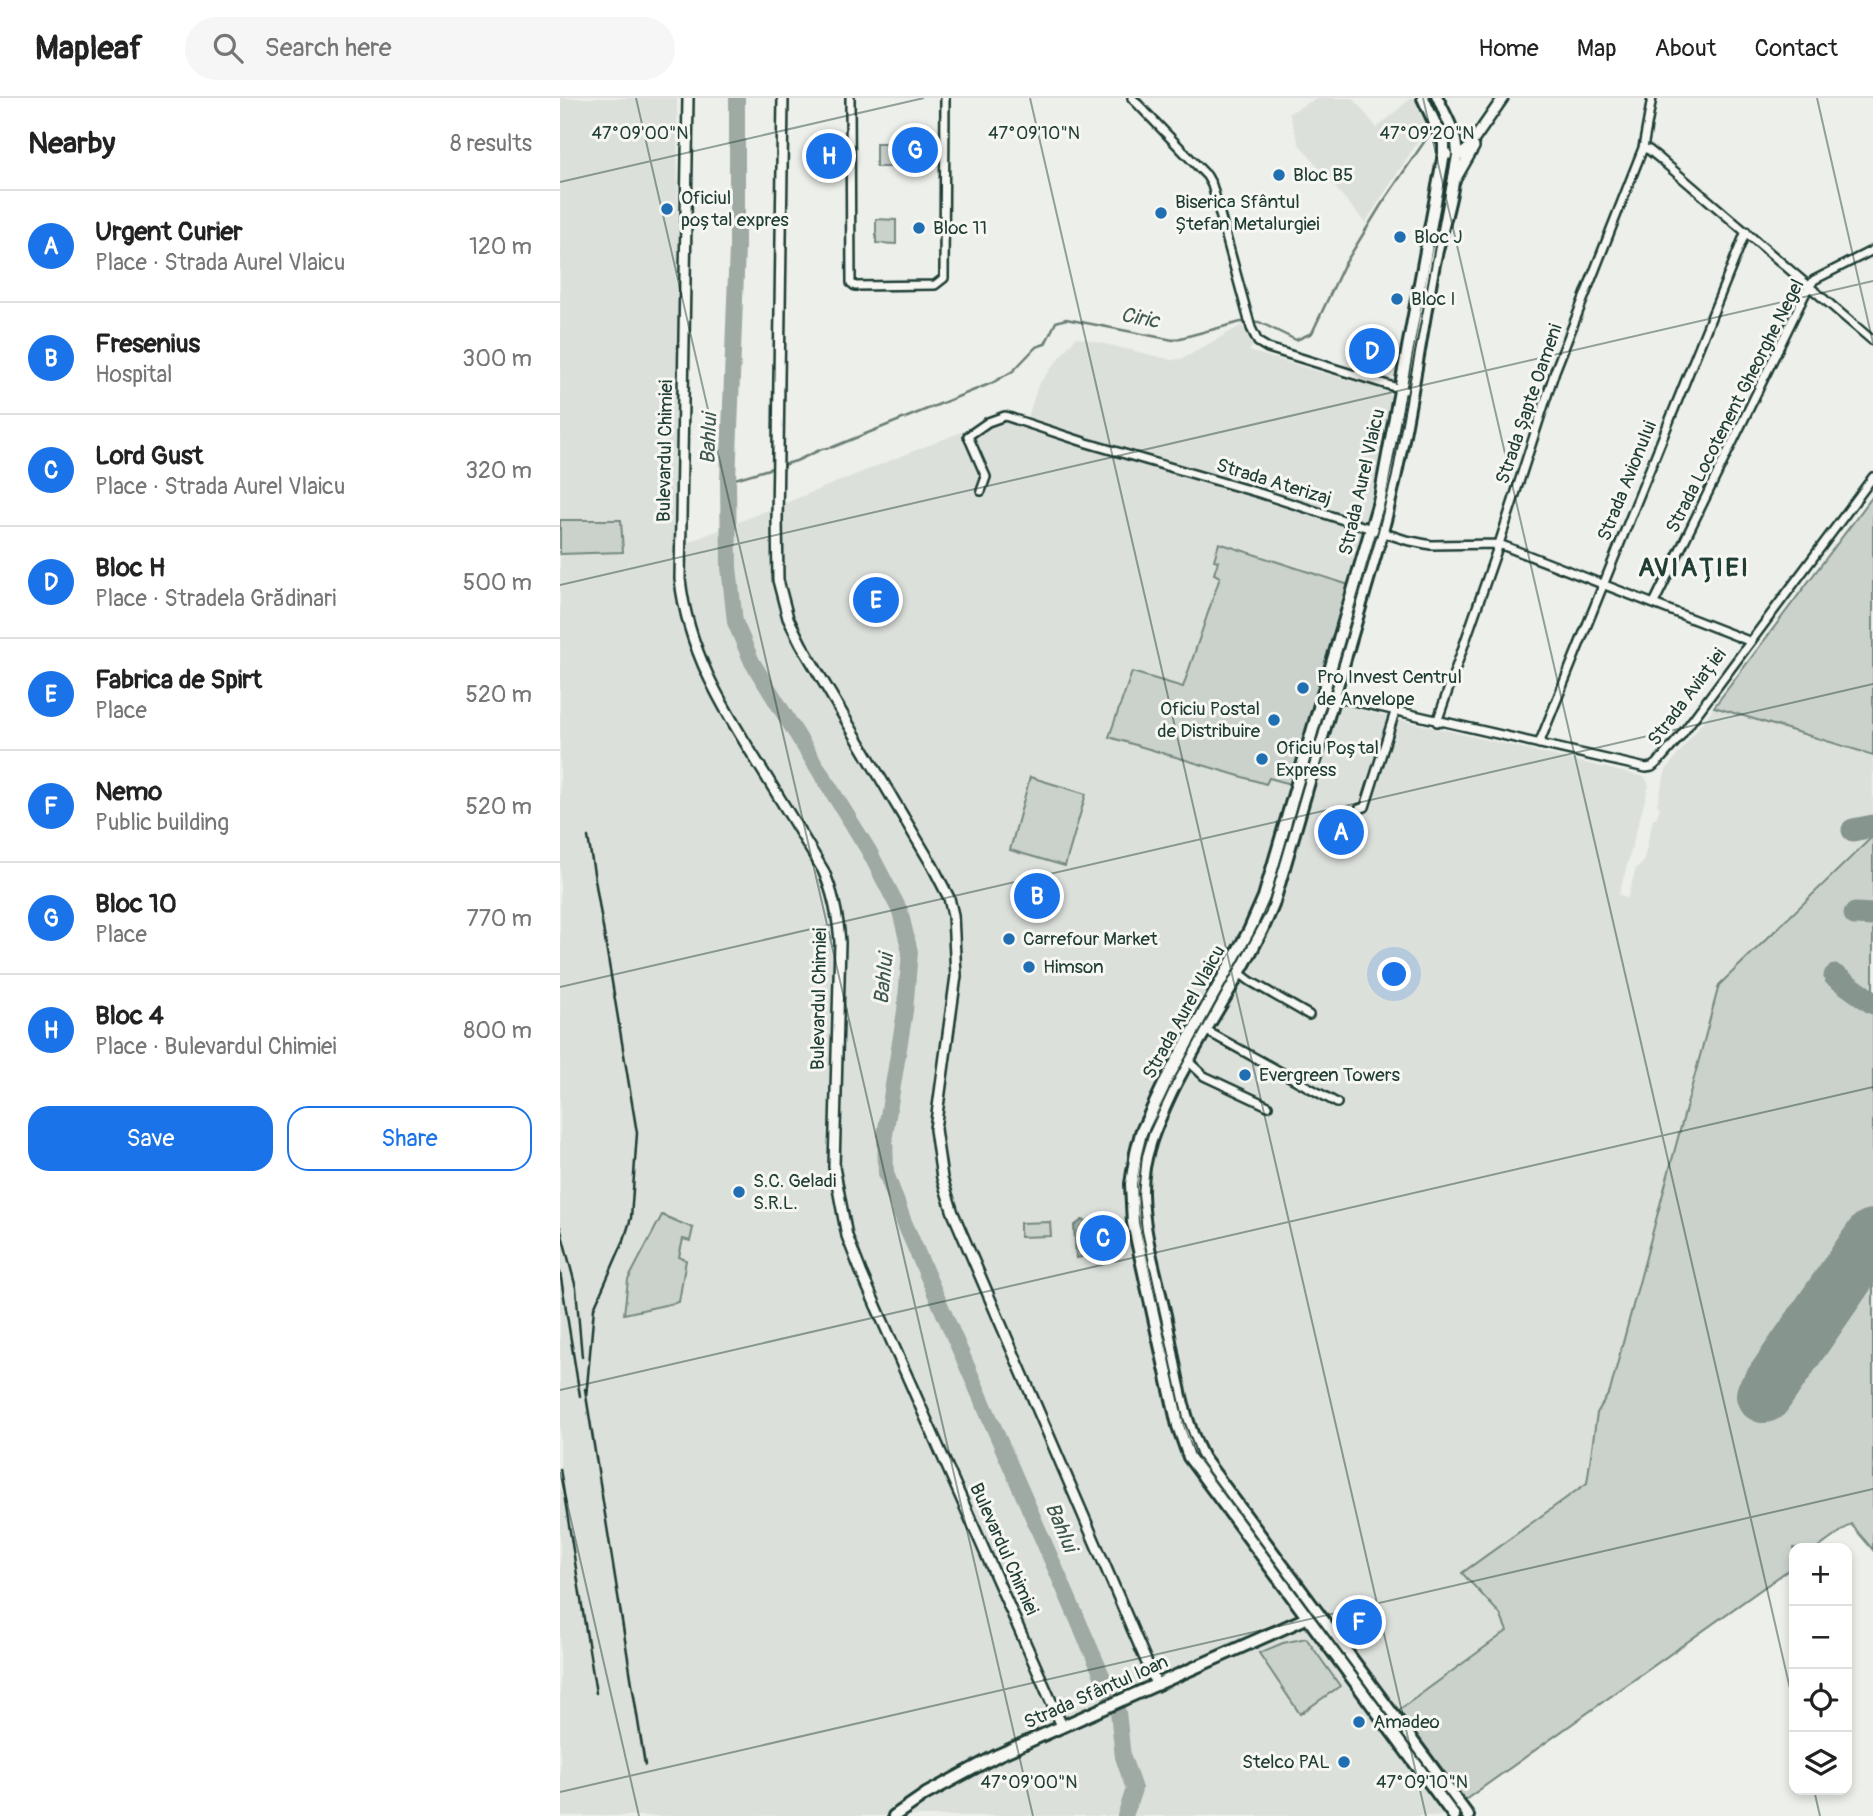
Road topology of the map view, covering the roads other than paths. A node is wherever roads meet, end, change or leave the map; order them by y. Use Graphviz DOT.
graph roads {
  1 [pos="688,98"];
  2 [pos="783,98"];
  3 [pos="850,98"];
  4 [pos="944,98"];
  5 [pos="1132,98"];
  6 [pos="1423,98"];
  7 [pos="1437,98"];
  8 [pos="1503,98"];
  9 [pos="1652,98"];
  10 [pos="1439,115"];
  11 [pos="1453,135"];
  12 [pos="1477,135"];
  13 [pos="1643,148"];
  14 [pos="1450,154"];
  15 [pos="1451,188"];
  16 [pos="1746,231"];
  17 [pos="1873,250"];
  18 [pos="1810,287"];
  19 [pos="1873,341"];
  20 [pos="1406,390"];
  21 [pos="1873,477"];
  22 [pos="981,491"];
  23 [pos="1377,531"];
  24 [pos="1499,544"];
  25 [pos="1603,583"];
  26 [pos="1654,603"];
  27 [pos="1749,641"];
  28 [pos="1329,696"];
  29 [pos="1395,712"];
  30 [pos="1437,722"];
  31 [pos="1539,744"];
  32 [pos="1359,809"];
  33 [pos="1234,969"];
  34 [pos="1309,1015"];
  35 [pos="1200,1028"];
  36 [pos="1188,1061"];
  37 [pos="1337,1103"];
  38 [pos="1268,1106"];
  39 [pos="1311,1613"];
  40 [pos="1156,1684"];
  41 [pos="1062,1726"];
  42 [pos="894,1816"];
  43 [pos="1454,1816"];
  44 [pos="1468,1816"];
  1 -- 41 [label="street, Bulevardul Chimiei"];
  2 -- 40 [label="street"];
  3 -- 4 [label="street"];
  5 -- 20 [label="street"];
  6 -- 10 [label="main road, Strada Aurel Vlaicu"];
  7 -- 10 [label="main road, Strada Aurel Vlaicu"];
  8 -- 12 [label="street, Strada Aurel Vlaicu"];
  9 -- 13 [label="street, Strada Șapte Oameni"];
  10 -- 11 [label="main road, Strada Aurel Vlaicu"];
  10 -- 14 [label="main road, Strada Aurel Vlaicu"];
  11 -- 12 [label="street"];
  11 -- 14 [label="main road, Strada Aurel Vlaicu"];
  12 -- 14 [label="street, Strada Aurel Vlaicu"];
  12 -- 15 [label="street, Strada Aurel Vlaicu"];
  13 -- 16 [label="street"];
  13 -- 24 [label="street, Strada Șapte Oameni"];
  14 -- 15 [label="main road, Strada Aurel Vlaicu"];
  14 -- 20 [label="main road, Strada Aurel Vlaicu"];
  15 -- 20 [label="main road, Strada Aurel Vlaicu"];
  16 -- 18 [label="street"];
  16 -- 25 [label="street, Strada Avionului"];
  17 -- 18 [label="street, Strada Locotenent Gheorghe Negel"];
  18 -- 19 [label="street"];
  18 -- 26 [label="street, Strada Locotenent Gheorghe Negel"];
  20 -- 23 [label="main road, Strada Aurel Vlaicu"];
  21 -- 27 [label="street, Strada Aviației"];
  22 -- 23 [label="street, Strada Aterizaj"];
  23 -- 24 [label="street, Strada Aterizaj"];
  23 -- 28 [label="main road, Strada Aurel Vlaicu"];
  24 -- 25 [label="street, Strada Aterizaj"];
  24 -- 30 [label="street, Strada Șapte Oameni"];
  25 -- 26 [label="street, Strada Aterizaj"];
  25 -- 31 [label="street, Strada Avionului"];
  26 -- 27 [label="street, Strada Aterizaj"];
  27 -- 31 [label="street, Strada Aviației"];
  28 -- 29 [label="street, Strada Aviației"];
  28 -- 33 [label="main road, Strada Aurel Vlaicu"];
  29 -- 30 [label="street, Strada Aviației"];
  29 -- 32 [label="street"];
  30 -- 31 [label="street, Strada Aviației"];
  33 -- 34 [label="street"];
  33 -- 35 [label="main road, Strada Aurel Vlaicu"];
  35 -- 36 [label="main road, Strada Aurel Vlaicu"];
  35 -- 37 [label="street"];
  35 -- 39 [label="main road, Strada Aurel Vlaicu"];
  36 -- 38 [label="street"];
  36 -- 39 [label="main road, Strada Aurel Vlaicu"];
  39 -- 40 [label="main road, Strada Sfântul Ioan"];
  39 -- 43 [label="main road, Strada Aurel Vlaicu"];
  39 -- 44 [label="main road, Strada Aurel Vlaicu"];
  40 -- 41 [label="main road, Strada Sfântul Ioan"];
  41 -- 42 [label="main road, Strada Sfântul Ioan"];
}
